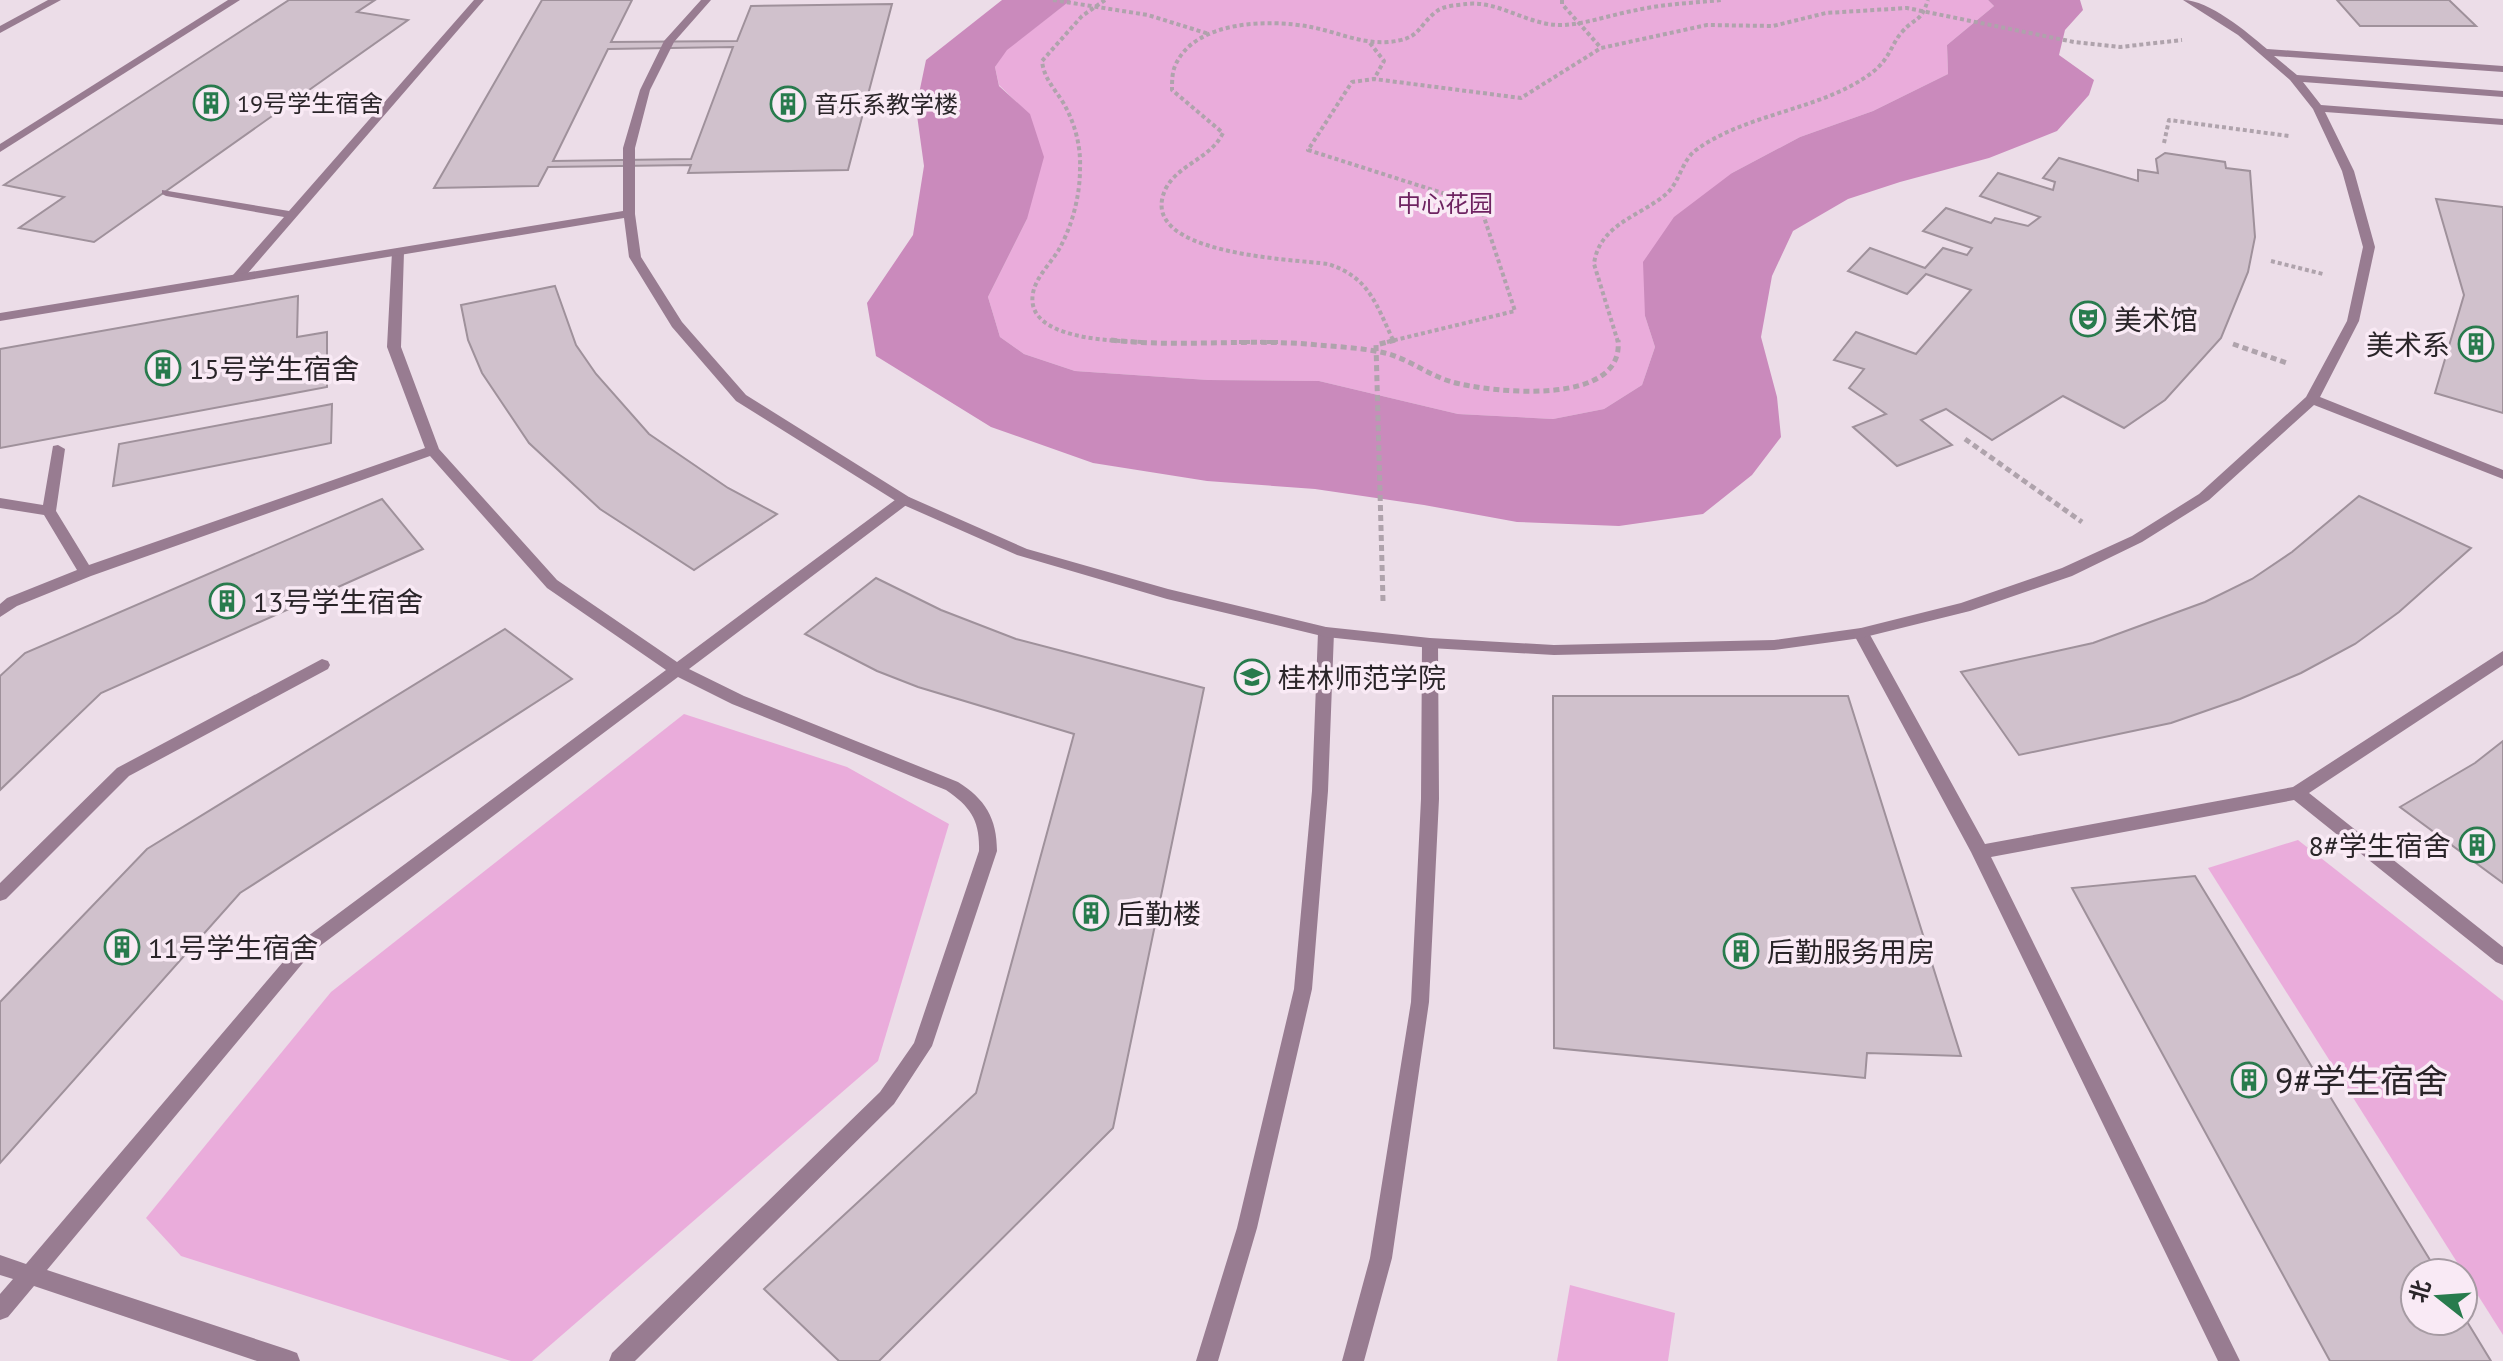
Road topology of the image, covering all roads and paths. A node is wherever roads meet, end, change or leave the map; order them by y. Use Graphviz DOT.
graph roads {
  1 [pos="56,0"];
  2 [pos="235,0"];
  3 [pos="479,0"];
  4 [pos="706,0"];
  5 [pos="1053,0"];
  6 [pos="1105,0"];
  7 [pos="1476,0"];
  8 [pos="1721,0"];
  9 [pos="1928,0"];
  10 [pos="2188,0"];
  11 [pos="1562,2"];
  12 [pos="1097,5"];
  13 [pos="1486,5"];
  14 [pos="1925,11"];
  15 [pos="1579,23"];
  16 [pos="0,30"];
  17 [pos="2242,33"];
  18 [pos="1210,34"];
  19 [pos="1369,42"];
  20 [pos="1601,48"];
  21 [pos="2268,52"];
  22 [pos="2503,69"];
  23 [pos="2294,78"];
  24 [pos="1374,79"];
  25 [pos="2503,94"];
  26 [pos="2318,108"];
  27 [pos="2503,122"];
  28 [pos="2334,142"];
  29 [pos="2164,143"];
  30 [pos="0,149"];
  31 [pos="166,192"];
  32 [pos="629,214"];
  33 [pos="292,215"];
  34 [pos="398,252"];
  35 [pos="2271,261"];
  36 [pos="237,278"];
  37 [pos="2363,284"];
  38 [pos="0,317"];
  39 [pos="1393,340"];
  40 [pos="2233,344"];
  41 [pos="1375,352"];
  42 [pos="2326,376"];
  43 [pos="2312,399"];
  44 [pos="1965,439"];
  45 [pos="58,449"];
  46 [pos="433,450"];
  47 [pos="2503,475"];
  48 [pos="904,500"];
  49 [pos="0,503"];
  50 [pos="49,511"];
  51 [pos="2118,548"];
  52 [pos="86,572"];
  53 [pos="0,612"];
  54 [pos="1326,632"];
  55 [pos="1861,633"];
  56 [pos="1385,638"];
  57 [pos="1430,643"];
  58 [pos="2503,657"];
  59 [pos="322,665"];
  60 [pos="678,670"];
  61 [pos="2297,793"];
  62 [pos="1980,852"];
  63 [pos="0,894"];
  64 [pos="2503,957"];
  65 [pos="0,1265"];
  66 [pos="29,1275"];
  67 [pos="0,1310"];
  68 [pos="289,1361"];
  69 [pos="620,1361"];
  70 [pos="1207,1361"];
  71 [pos="1353,1361"];
  72 [pos="2229,1361"];
  1 -- 16 [label="street"];
  2 -- 30 [label="street"];
  3 -- 33 [label="street"];
  4 -- 32 [label="street"];
  5 -- 12 [label="path"];
  6 -- 12 [label="path"];
  7 -- 13 [label="path"];
  8 -- 15 [label="path"];
  9 -- 14 [label="path"];
  10 -- 17 [label="street"];
  11 -- 15 [label="path"];
  12 -- 18 [label="path"];
  12 -- 41 [label="path"];
  13 -- 15 [label="path"];
  13 -- 19 [label="path"];
  14 -- 17 [label="path"];
  14 -- 20 [label="path"];
  14 -- 41 [label="path"];
  15 -- 20 [label="path"];
  17 -- 21 [label="street"];
  18 -- 19 [label="path"];
  18 -- 39 [label="path"];
  19 -- 24 [label="path"];
  20 -- 24 [label="path"];
  21 -- 22 [label="street"];
  21 -- 23 [label="street"];
  23 -- 25 [label="street"];
  23 -- 26 [label="street"];
  24 -- 39 [label="path"];
  26 -- 27 [label="street"];
  26 -- 28 [label="street"];
  28 -- 29 [label="path"];
  28 -- 37 [label="street"];
  31 -- 33 [label="street"];
  32 -- 34 [label="street"];
  32 -- 48 [label="street"];
  33 -- 36 [label="street"];
  34 -- 36 [label="street"];
  34 -- 46 [label="street"];
  35 -- 37 [label="path"];
  36 -- 38 [label="street"];
  37 -- 42 [label="street"];
  39 -- 41 [label="path"];
  40 -- 42 [label="path"];
  41 -- 56 [label="path"];
  42 -- 43 [label="street"];
  43 -- 47 [label="street"];
  43 -- 51 [label="street"];
  44 -- 51 [label="path"];
  45 -- 50 [label="street"];
  46 -- 52 [label="street"];
  46 -- 60 [label="street"];
  48 -- 54 [label="street"];
  48 -- 60 [label="street"];
  49 -- 50 [label="street"];
  50 -- 52 [label="street"];
  51 -- 55 [label="street"];
  52 -- 53 [label="street"];
  54 -- 56 [label="street"];
  54 -- 70 [label="street"];
  55 -- 57 [label="street"];
  55 -- 62 [label="street"];
  56 -- 57 [label="street"];
  57 -- 71 [label="street"];
  58 -- 61 [label="street"];
  59 -- 63 [label="street"];
  60 -- 66 [label="street"];
  60 -- 69 [label="street"];
  61 -- 62 [label="street"];
  61 -- 64 [label="street"];
  62 -- 72 [label="street"];
  65 -- 66 [label="street"];
  66 -- 67 [label="street"];
  66 -- 68 [label="street"];
}
